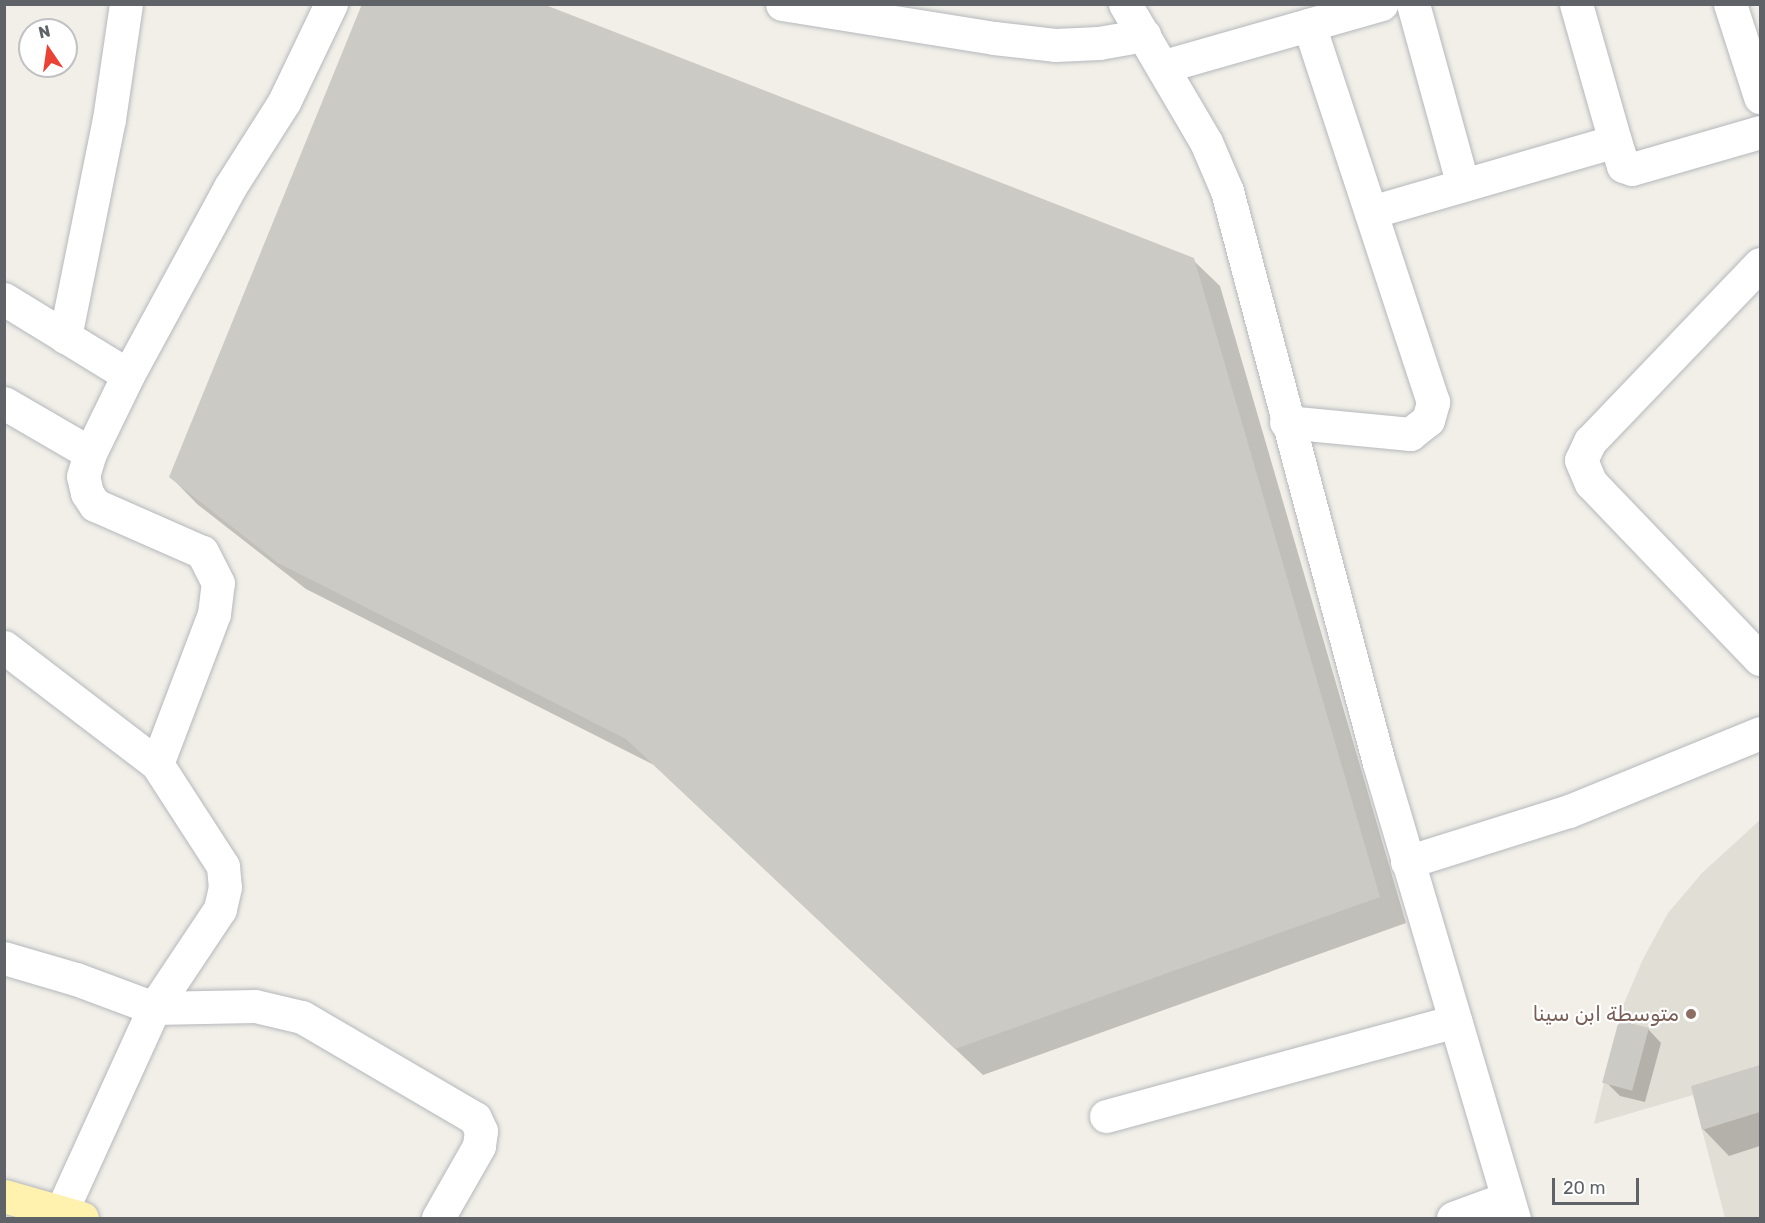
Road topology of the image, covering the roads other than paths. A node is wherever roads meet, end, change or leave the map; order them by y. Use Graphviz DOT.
graph roads {
  1 [pos="126,4"];
  2 [pos="331,4"];
  3 [pos="782,4"];
  4 [pos="1125,4"];
  5 [pos="1381,4"];
  6 [pos="1413,4"];
  7 [pos="1576,4"];
  8 [pos="1730,4"];
  9 [pos="1309,25"];
  10 [pos="1144,35"];
  11 [pos="1164,66"];
  12 [pos="1761,97"];
  13 [pos="1761,132"];
  14 [pos="1615,141"];
  15 [pos="1463,185"];
  16 [pos="1371,212"];
  17 [pos="1761,264"];
  18 [pos="4,299"];
  19 [pos="65,337"];
  20 [pos="128,375"];
  21 [pos="4,403"];
  22 [pos="1286,422"];
  23 [pos="90,453"];
  24 [pos="4,648"];
  25 [pos="1757,648"];
  26 [pos="1761,733"];
  27 [pos="157,764"];
  28 [pos="1407,862"];
  29 [pos="4,958"];
  30 [pos="154,1008"];
  31 [pos="1455,1022"];
  32 [pos="1106,1116"];
  33 [pos="4,1196"];
  34 [pos="1511,1208"];
  35 [pos="53,1214"];
  36 [pos="438,1218"];
  37 [pos="1453,1218"];
  1 -- 19 [label="street"];
  2 -- 20 [label="street"];
  3 -- 10 [label="street"];
  4 -- 10 [label="street"];
  5 -- 9 [label="street"];
  6 -- 15 [label="street"];
  7 -- 14 [label="street"];
  8 -- 12 [label="street"];
  9 -- 11 [label="street"];
  9 -- 16 [label="street"];
  10 -- 11 [label="street"];
  11 -- 22 [label="street"];
  13 -- 14 [label="street"];
  14 -- 15 [label="street"];
  15 -- 16 [label="street"];
  16 -- 22 [label="street"];
  17 -- 25 [label="street"];
  18 -- 19 [label="street"];
  19 -- 20 [label="street"];
  20 -- 23 [label="street"];
  21 -- 23 [label="street"];
  22 -- 28 [label="street"];
  23 -- 27 [label="street"];
  24 -- 27 [label="street"];
  26 -- 28 [label="street"];
  27 -- 30 [label="street"];
  28 -- 31 [label="street"];
  29 -- 30 [label="street"];
  30 -- 35 [label="street"];
  30 -- 36 [label="street"];
  31 -- 32 [label="street"];
  31 -- 34 [label="street"];
  33 -- 35 [label="main road"];
  34 -- 37 [label="street"];
}
